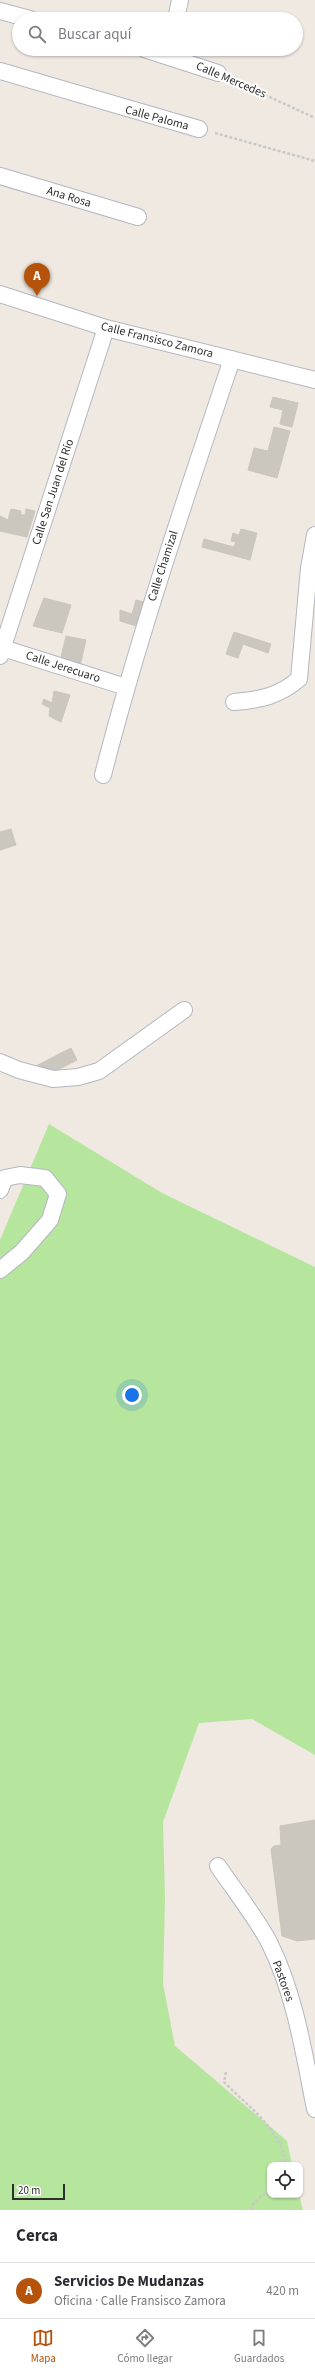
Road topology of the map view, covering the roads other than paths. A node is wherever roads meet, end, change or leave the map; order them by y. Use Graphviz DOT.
graph roads {
  1 [pos="180,0"];
  2 [pos="0,11"];
  3 [pos="177,12"];
  4 [pos="12,14"];
  5 [pos="178,56"];
  6 [pos="0,71"];
  7 [pos="218,73"];
  8 [pos="199,129"];
  9 [pos="0,176"];
  10 [pos="138,217"];
  11 [pos="0,294"];
  12 [pos="106,328"];
  13 [pos="232,359"];
  14 [pos="315,380"];
  15 [pos="315,535"];
  16 [pos="1,650"];
  17 [pos="126,687"];
  18 [pos="234,702"];
  19 [pos="104,775"];
  20 [pos="184,1010"];
  21 [pos="0,1062"];
  22 [pos="0,1190"];
  23 [pos="0,1270"];
  24 [pos="218,1866"];
  25 [pos="315,2109"];
  1 -- 3 [label="street"];
  2 -- 4 [label="street"];
  5 -- 7 [label="street, Calle Mercedes"];
  6 -- 8 [label="street, Calle Paloma"];
  9 -- 10 [label="street, Ana Rosa"];
  11 -- 12 [label="street, Calle Fransisco Zamora"];
  12 -- 13 [label="street, Calle Fransisco Zamora"];
  12 -- 16 [label="street, Calle San Juan del Río"];
  13 -- 14 [label="street, Calle Fransisco Zamora"];
  13 -- 17 [label="street, Calle Chamizal"];
  15 -- 18 [label="street"];
  16 -- 17 [label="street, Calle Jerecuaro"];
  17 -- 19 [label="street, Calle Chamizal"];
  20 -- 21 [label="street"];
  22 -- 23 [label="street"];
  24 -- 25 [label="street, Pastores"];
}
